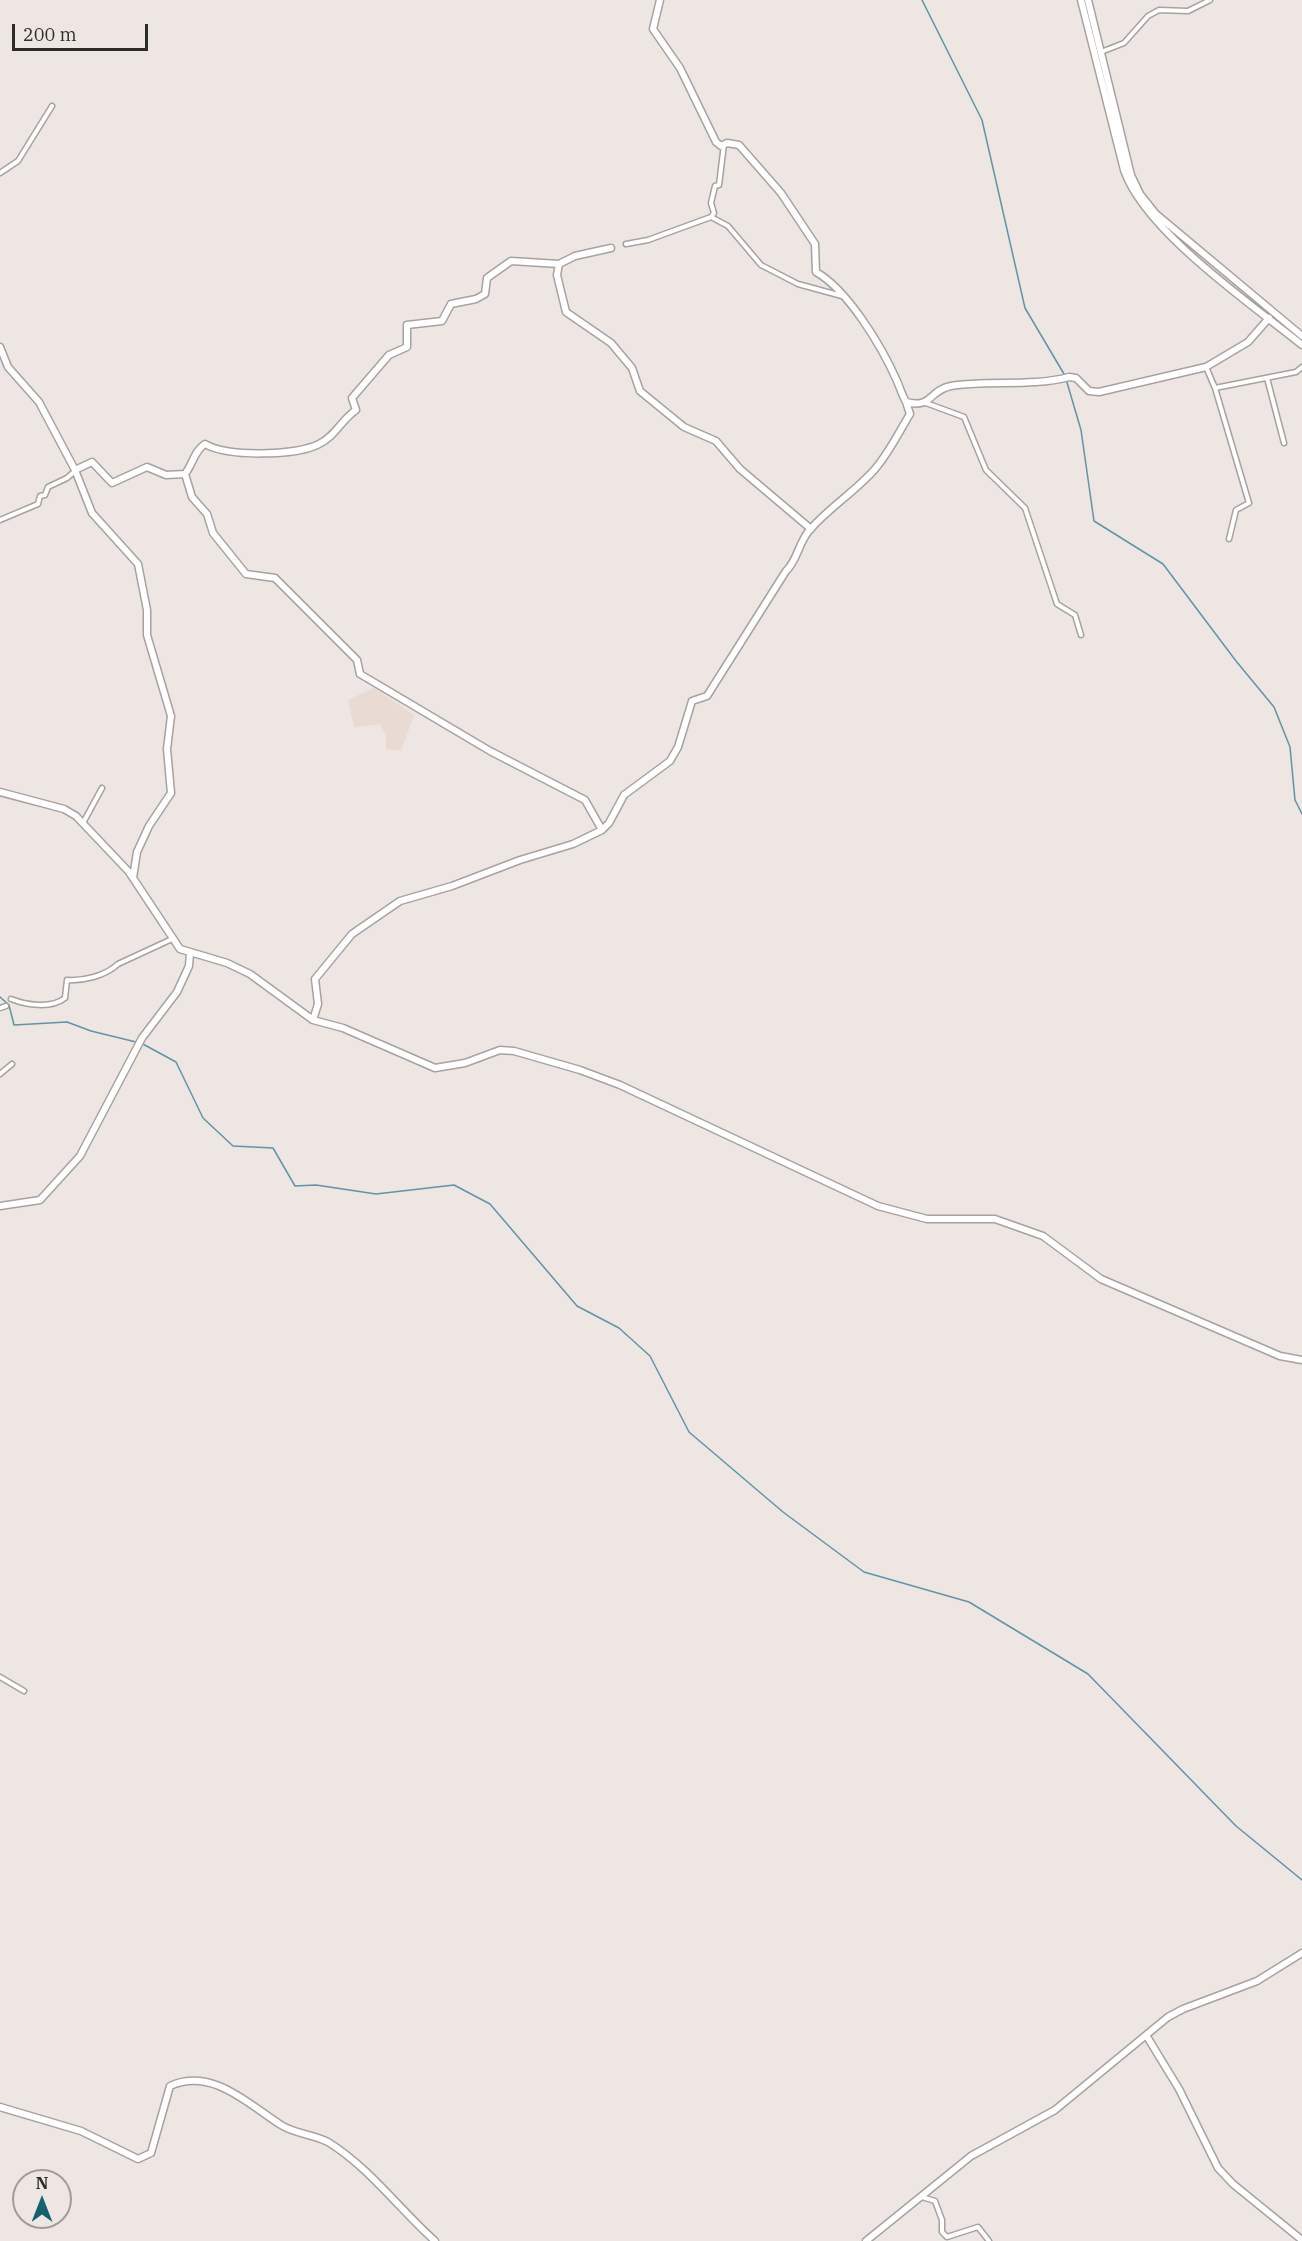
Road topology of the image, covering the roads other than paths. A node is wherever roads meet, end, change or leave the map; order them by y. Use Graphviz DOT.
graph roads {
  1 [pos="660,0"];
  2 [pos="1081,0"];
  3 [pos="1088,0"];
  4 [pos="1210,0"];
  5 [pos="1098,53"];
  6 [pos="52,106"];
  7 [pos="724,144"];
  8 [pos="0,173"];
  9 [pos="711,217"];
  10 [pos="626,244"];
  11 [pos="611,248"];
  12 [pos="559,264"];
  13 [pos="842,296"];
  14 [pos="1269,318"];
  15 [pos="1302,336"];
  16 [pos="1302,345"];
  17 [pos="0,347"];
  18 [pos="1206,367"];
  19 [pos="1302,367"];
  20 [pos="1267,378"];
  21 [pos="1215,388"];
  22 [pos="906,402"];
  23 [pos="926,403"];
  24 [pos="1284,443"];
  25 [pos="75,470"];
  26 [pos="185,474"];
  27 [pos="0,520"];
  28 [pos="811,529"];
  29 [pos="1229,539"];
  30 [pos="1082,635"];
  31 [pos="102,788"];
  32 [pos="0,792"];
  33 [pos="83,823"];
  34 [pos="602,830"];
  35 [pos="133,879"];
  36 [pos="172,939"];
  37 [pos="189,952"];
  38 [pos="11,999"];
  39 [pos="6,1006"];
  40 [pos="0,1008"];
  41 [pos="313,1020"];
  42 [pos="12,1064"];
  43 [pos="0,1074"];
  44 [pos="0,1206"];
  45 [pos="1302,1360"];
  46 [pos="0,1677"];
  47 [pos="24,1691"];
  48 [pos="1302,1953"];
  49 [pos="1146,2035"];
  50 [pos="0,2107"];
  51 [pos="920,2196"];
  52 [pos="1302,2240"];
  53 [pos="435,2241"];
  54 [pos="866,2241"];
  55 [pos="989,2241"];
  1 -- 7 [label="street"];
  2 -- 5 [label="street"];
  3 -- 5 [label="street"];
  4 -- 5 [label="street"];
  5 -- 14 [label="street"];
  5 -- 15 [label="street"];
  6 -- 8 [label="street"];
  7 -- 9 [label="street"];
  7 -- 13 [label="street"];
  9 -- 10 [label="street"];
  9 -- 13 [label="street"];
  11 -- 12 [label="street"];
  12 -- 26 [label="street"];
  12 -- 28 [label="street"];
  13 -- 22 [label="street"];
  14 -- 16 [label="street"];
  14 -- 18 [label="street"];
  17 -- 25 [label="street"];
  18 -- 21 [label="street"];
  18 -- 23 [label="street"];
  19 -- 20 [label="street"];
  20 -- 21 [label="street"];
  20 -- 24 [label="street"];
  21 -- 29 [label="street"];
  22 -- 23 [label="street"];
  22 -- 28 [label="street"];
  23 -- 30 [label="street"];
  25 -- 26 [label="street"];
  25 -- 27 [label="street"];
  25 -- 35 [label="street"];
  26 -- 34 [label="street"];
  28 -- 34 [label="street"];
  31 -- 33 [label="street"];
  32 -- 33 [label="street"];
  33 -- 35 [label="street"];
  34 -- 41 [label="street"];
  35 -- 36 [label="street"];
  36 -- 37 [label="street"];
  36 -- 38 [label="street"];
  37 -- 41 [label="street"];
  37 -- 44 [label="street"];
  39 -- 40 [label="street"];
  41 -- 45 [label="street"];
  42 -- 43 [label="street"];
  46 -- 47 [label="street"];
  48 -- 49 [label="street"];
  49 -- 51 [label="street"];
  49 -- 52 [label="street"];
  50 -- 53 [label="street"];
  51 -- 54 [label="street"];
  51 -- 55 [label="street"];
}
